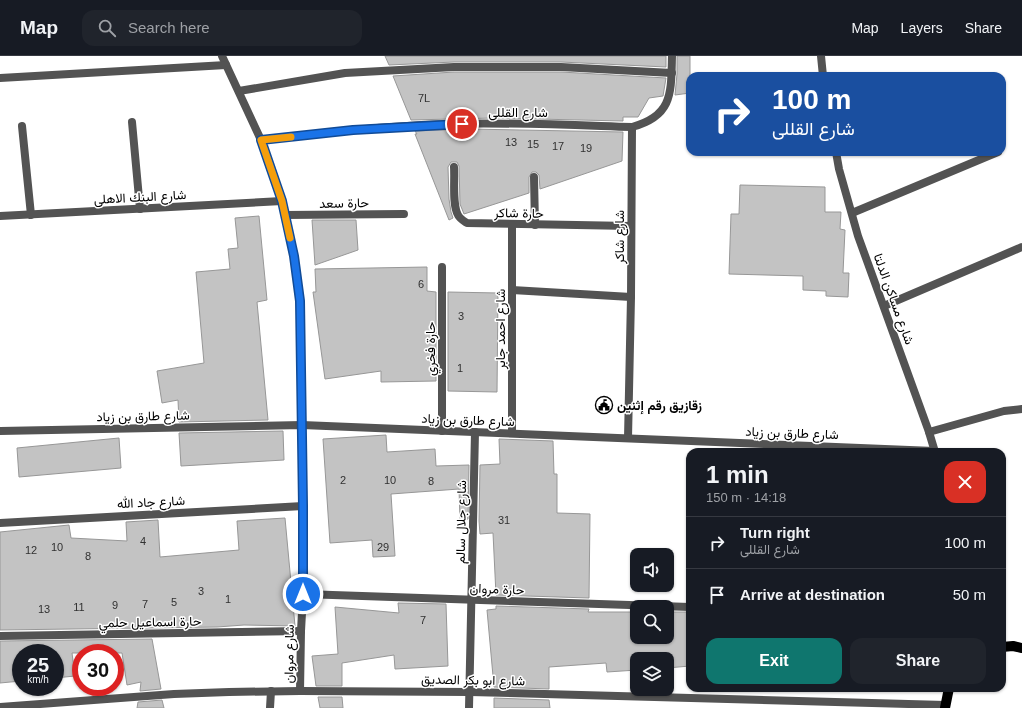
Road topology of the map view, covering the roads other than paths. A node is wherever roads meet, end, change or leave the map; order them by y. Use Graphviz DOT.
graph roads {
  1 [pos="222,56"];
  2 [pos="672,56"];
  3 [pos="821,56"];
  4 [pos="226,65"];
  5 [pos="823,72"];
  6 [pos="672,73"];
  7 [pos="0,78"];
  8 [pos="239,91"];
  9 [pos="132,122"];
  10 [pos="22,126"];
  11 [pos="632,127"];
  12 [pos="261,140"];
  13 [pos="837,156"];
  14 [pos="988,156"];
  15 [pos="454,167"];
  16 [pos="534,177"];
  17 [pos="282,201"];
  18 [pos="140,209"];
  19 [pos="852,213"];
  20 [pos="31,214"];
  21 [pos="404,214"];
  22 [pos="285,215"];
  23 [pos="0,216"];
  24 [pos="512,225"];
  25 [pos="535,225"];
  26 [pos="631,226"];
  27 [pos="1022,248"];
  28 [pos="442,267"];
  29 [pos="512,290"];
  30 [pos="631,297"];
  31 [pos="884,306"];
  32 [pos="1022,409"];
  33 [pos="302,425"];
  34 [pos="0,430"];
  35 [pos="442,431"];
  36 [pos="475,432"];
  37 [pos="929,432"];
  38 [pos="512,433"];
  39 [pos="628,438"];
  40 [pos="847,448"];
  41 [pos="934,448"];
  42 [pos="303,506"];
  43 [pos="0,522"];
  44 [pos="303,594"];
  45 [pos="472,600"];
  46 [pos="686,608"];
  47 [pos="301,631"];
  48 [pos="0,636"];
  49 [pos="1006,647"];
  50 [pos="1022,648"];
  51 [pos="271,691"];
  52 [pos="300,691"];
  53 [pos="470,692"];
  54 [pos="948,692"];
  55 [pos="68,705"];
  56 [pos="945,706"];
  57 [pos="0,707"];
  58 [pos="270,708"];
  59 [pos="469,708"];
  1 -- 4 [label="street, شارع مروان"];
  2 -- 6 [label="street"];
  3 -- 5 [label="street"];
  4 -- 7 [label="street"];
  4 -- 8 [label="street, شارع مروان"];
  6 -- 8 [label="street"];
  6 -- 11 [label="street"];
  8 -- 12 [label="street, شارع مروان"];
  9 -- 18 [label="street"];
  10 -- 20 [label="street"];
  11 -- 12 [label="street, شارع القللى"];
  11 -- 26 [label="street, شارع شاكر"];
  12 -- 17 [label="street, شارع مروان"];
  13 -- 19 [label="street, شارع مساكن الدلتا"];
  14 -- 19 [label="street"];
  15 -- 24 [label="street, حارة شاكر"];
  16 -- 25 [label="street"];
  17 -- 18 [label="street, شارع البنك الاهلى"];
  17 -- 22 [label="street, شارع مروان"];
  18 -- 20 [label="street, شارع البنك الاهلى"];
  19 -- 31 [label="street, شارع مساكن الدلتا"];
  20 -- 23 [label="street, شارع البنك الاهلى"];
  21 -- 22 [label="street, حارة سعد"];
  22 -- 33 [label="street, شارع مروان"];
  24 -- 25 [label="street, حارة شاكر"];
  24 -- 29 [label="street, شارع احمد جابر"];
  25 -- 26 [label="street, حارة شاكر"];
  26 -- 30 [label="street, شارع شاكر"];
  27 -- 31 [label="street"];
  28 -- 35 [label="street, حارة فخري"];
  29 -- 30 [label="street"];
  29 -- 38 [label="street, شارع احمد جابر"];
  30 -- 39 [label="street, شارع شاكر"];
  31 -- 37 [label="street, شارع مساكن الدلتا"];
  32 -- 37 [label="street"];
  33 -- 34 [label="street, شارع طارق بن زياد"];
  33 -- 35 [label="street, شارع طارق بن زياد"];
  33 -- 42 [label="street, شارع مروان"];
  35 -- 36 [label="street, شارع طارق بن زياد"];
  36 -- 38 [label="street, شارع طارق بن زياد"];
  36 -- 45 [label="street, شارع جلال سالم"];
  37 -- 41 [label="street, شارع مساكن الدلتا"];
  38 -- 39 [label="street, شارع طارق بن زياد"];
  39 -- 40 [label="street, شارع طارق بن زياد"];
  42 -- 43 [label="street, شارع جاد الله"];
  42 -- 44 [label="street, شارع مروان"];
  44 -- 45 [label="street, حارة مروان"];
  44 -- 47 [label="street, شارع مروان"];
  45 -- 46 [label="street, حارة مروان"];
  45 -- 53 [label="street, شارع جلال سالم"];
  47 -- 48 [label="street, حارة اسماعيل حلمي"];
  47 -- 52 [label="street, شارع مروان"];
  49 -- 50 [label="main road"];
  51 -- 52 [label="street, شارع ابو بكر الصديق"];
  51 -- 55 [label="street, شارع ابو بكر الصديق"];
  51 -- 58 [label="street"];
  52 -- 53 [label="street, شارع ابو بكر الصديق"];
  53 -- 56 [label="street, شارع ابو بكر الصديق"];
  53 -- 59 [label="street, شارع جلال سالم"];
  54 -- 56 [label="main road"];
  55 -- 57 [label="street, شارع ابو بكر الصديق"];
}
